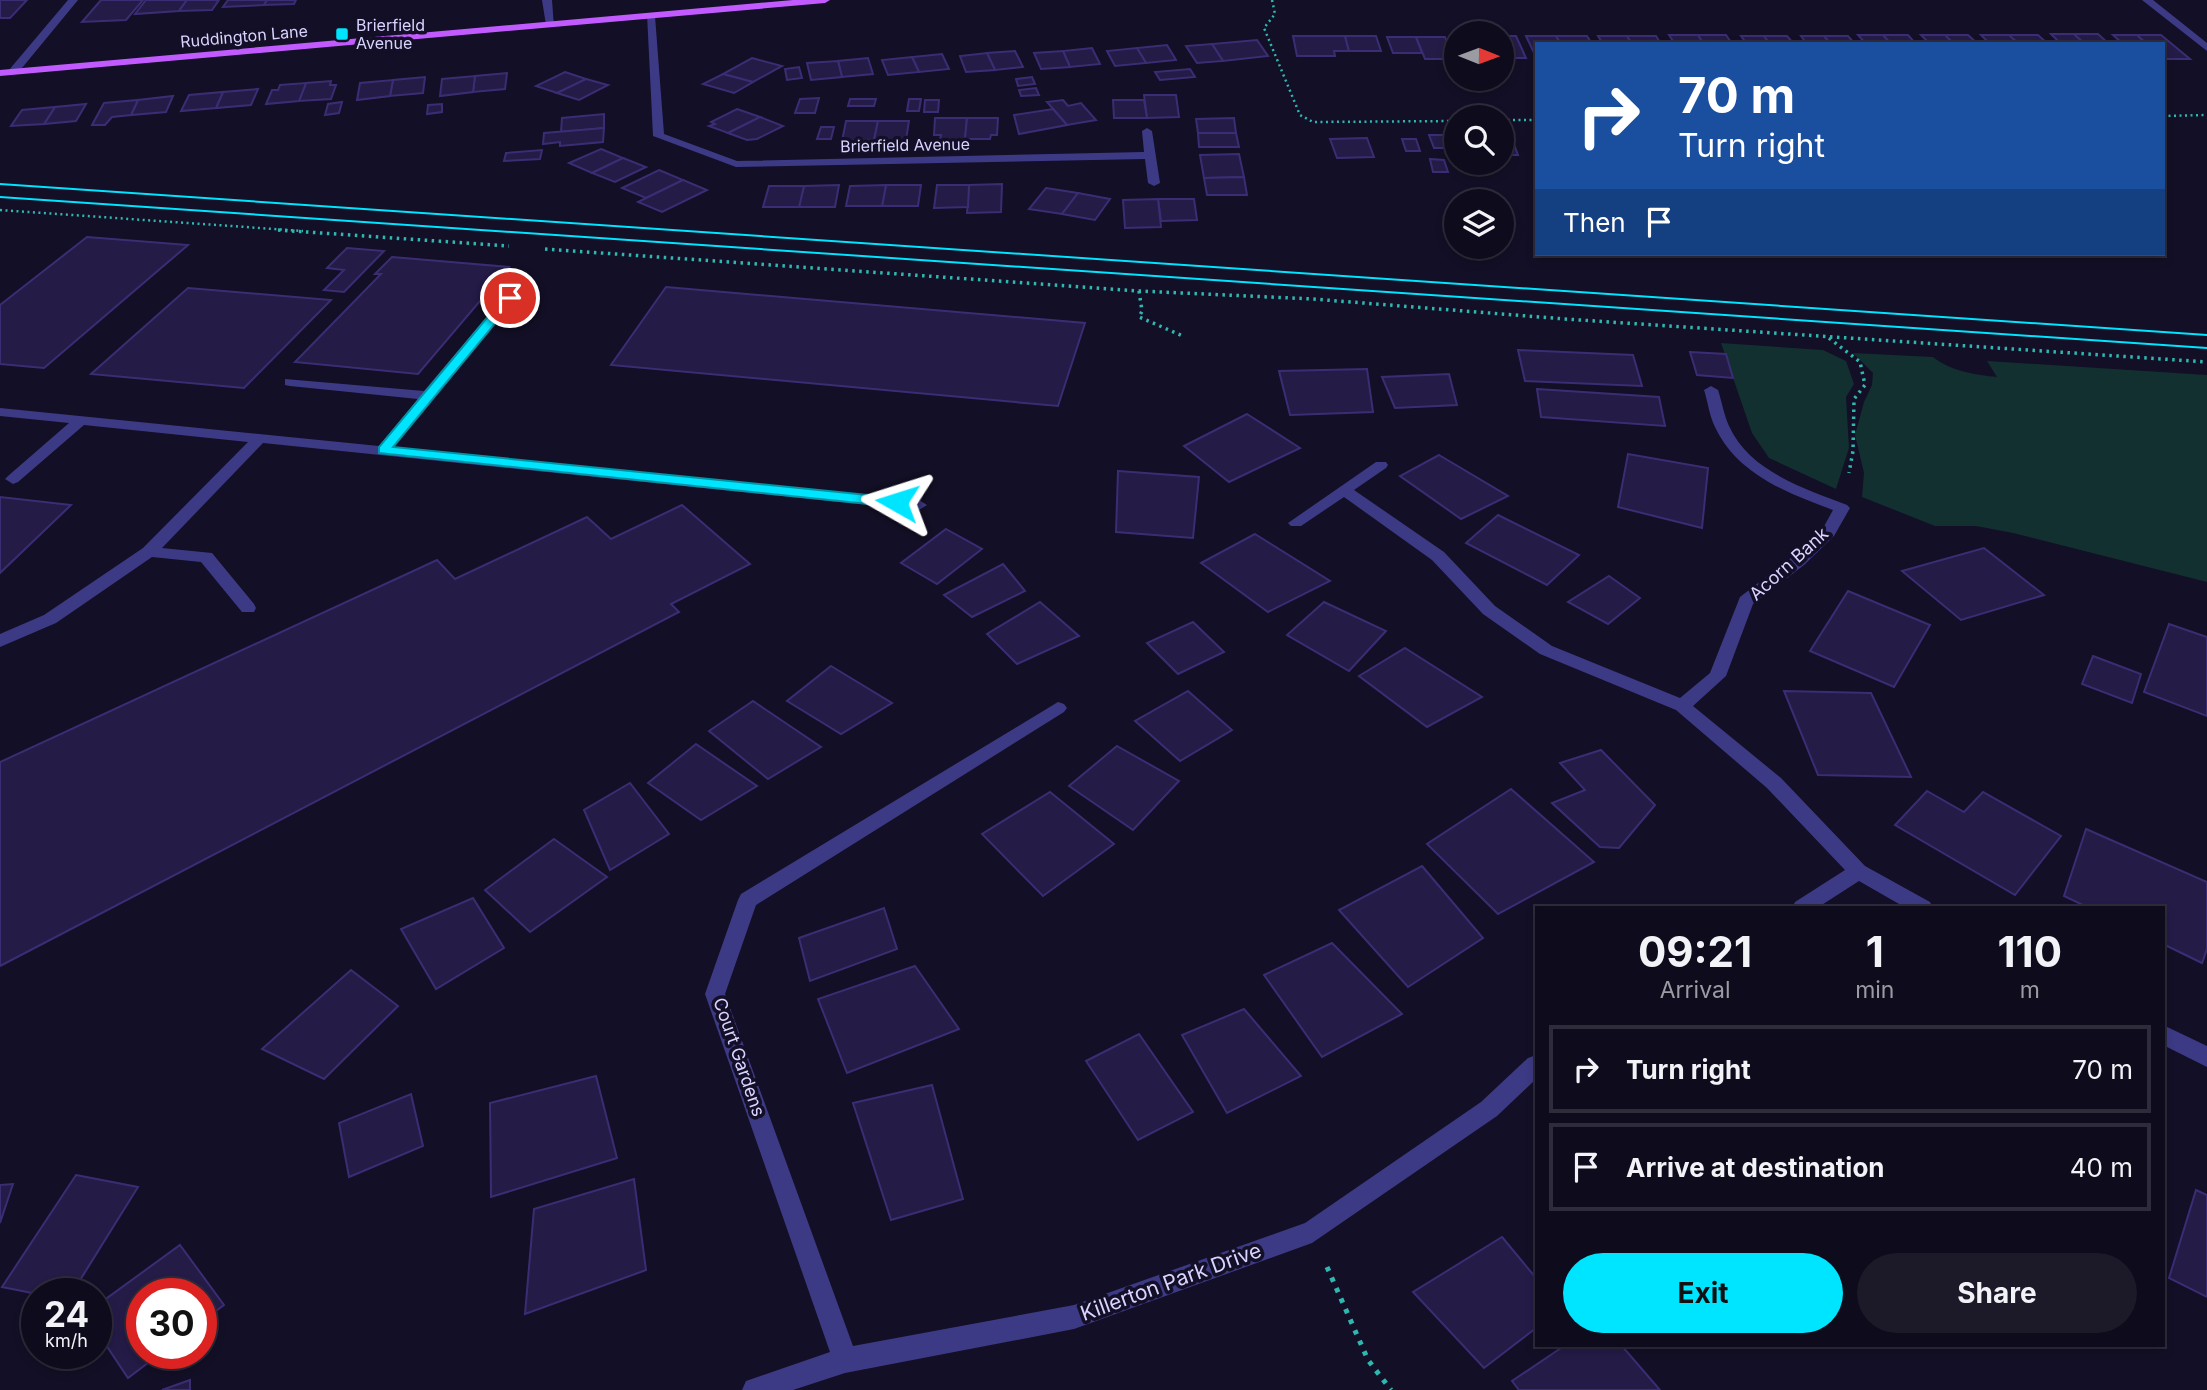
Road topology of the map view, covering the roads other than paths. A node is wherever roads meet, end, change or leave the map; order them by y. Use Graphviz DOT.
graph roads {
  1 [pos="73,0"];
  2 [pos="547,0"];
  3 [pos="825,0"];
  4 [pos="2147,0"];
  5 [pos="650,16"];
  6 [pos="551,25"];
  7 [pos="2207,48"];
  8 [pos="13,72"];
  9 [pos="0,73"];
  10 [pos="1147,131"];
  11 [pos="1151,155"];
  12 [pos="1154,183"];
  13 [pos="526,278"];
  14 [pos="290,382"];
  15 [pos="1711,390"];
  16 [pos="428,396"];
  17 [pos="0,412"];
  18 [pos="81,420"];
  19 [pos="260,438"];
  20 [pos="383,450"];
  21 [pos="1381,465"];
  22 [pos="13,479"];
  23 [pos="1344,490"];
  24 [pos="919,505"];
  25 [pos="1296,523"];
  26 [pos="149,552"];
  27 [pos="248,608"];
  28 [pos="0,641"];
  29 [pos="1682,706"];
  30 [pos="1058,708"];
  31 [pos="1858,871"];
  32 [pos="1805,906"];
  33 [pos="1919,906"];
  34 [pos="2165,1035"];
  35 [pos="2207,1057"];
  36 [pos="1535,1066"];
  37 [pos="845,1360"];
  38 [pos="755,1390"];
  1 -- 8 [label="street"];
  2 -- 6 [label="street"];
  3 -- 5 [label="main road, Ruddington Lane"];
  4 -- 7 [label="street"];
  5 -- 6 [label="main road, Ruddington Lane"];
  5 -- 11 [label="street, Brierfield Avenue"];
  6 -- 8 [label="main road, Ruddington Lane"];
  8 -- 9 [label="main road, Ruddington Lane"];
  10 -- 11 [label="street"];
  11 -- 12 [label="street"];
  13 -- 16 [label="street"];
  14 -- 16 [label="street"];
  15 -- 29 [label="street, Acorn Bank"];
  16 -- 20 [label="street"];
  17 -- 18 [label="street"];
  18 -- 19 [label="street"];
  18 -- 22 [label="street"];
  19 -- 20 [label="street"];
  19 -- 26 [label="street"];
  20 -- 24 [label="street"];
  21 -- 23 [label="street"];
  23 -- 25 [label="street"];
  23 -- 29 [label="street"];
  26 -- 27 [label="street"];
  26 -- 28 [label="street"];
  29 -- 31 [label="street"];
  30 -- 37 [label="street, Court Gardens"];
  31 -- 32 [label="street"];
  31 -- 33 [label="street"];
  34 -- 35 [label="street"];
  36 -- 37 [label="street, Killerton Park Drive"];
  37 -- 38 [label="street, Killerton Park Drive"];
}
